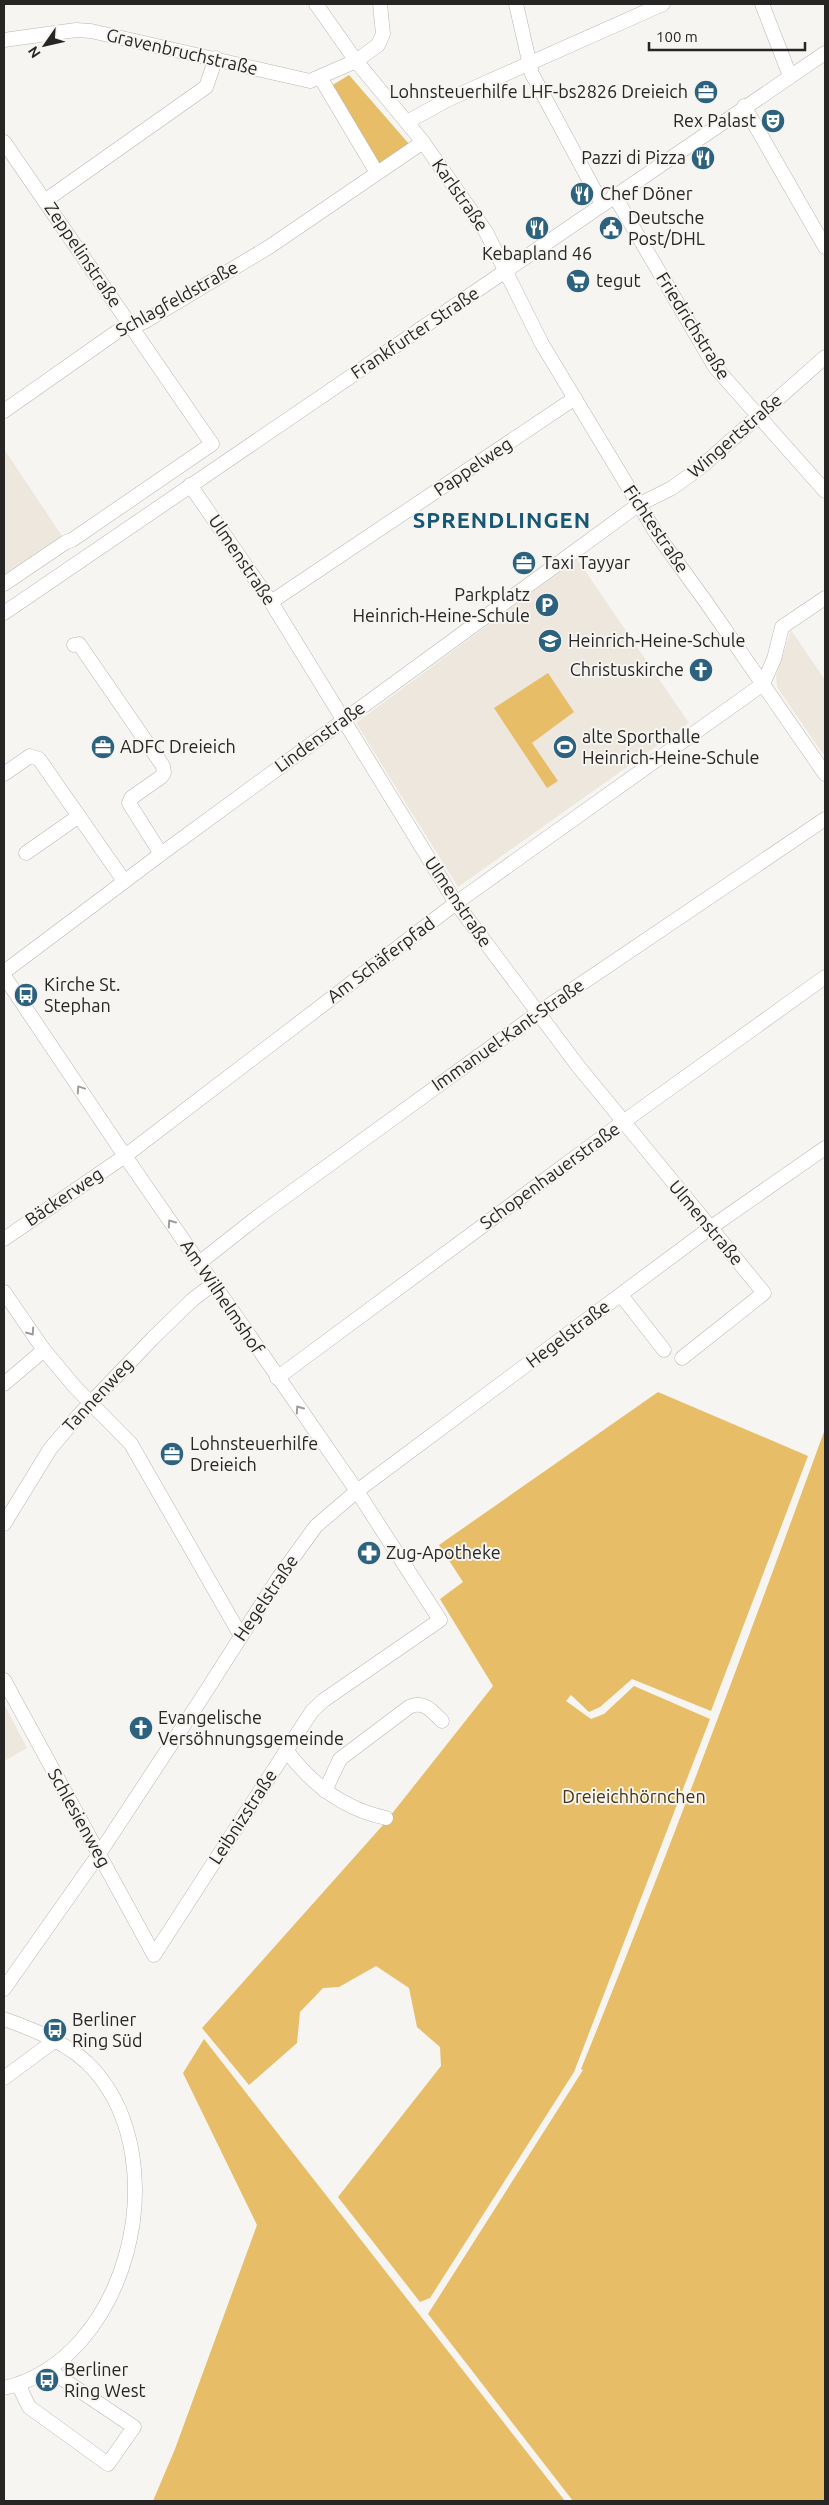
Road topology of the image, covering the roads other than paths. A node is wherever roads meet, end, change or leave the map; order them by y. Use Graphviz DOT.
graph roads {
  1 [pos="316,4"];
  2 [pos="380,4"];
  3 [pos="516,4"];
  4 [pos="663,4"];
  5 [pos="762,4"];
  6 [pos="4,40"];
  7 [pos="825,53"];
  8 [pos="216,58"];
  9 [pos="356,60"];
  10 [pos="529,64"];
  11 [pos="790,76"];
  12 [pos="320,77"];
  13 [pos="744,106"];
  14 [pos="408,122"];
  15 [pos="4,142"];
  16 [pos="423,142"];
  17 [pos="376,173"];
  18 [pos="614,196"];
  19 [pos="46,200"];
  20 [pos="602,204"];
  21 [pos="825,247"];
  22 [pos="506,272"];
  23 [pos="132,325"];
  24 [pos="825,357"];
  25 [pos="575,398"];
  26 [pos="4,411"];
  27 [pos="758,416"];
  28 [pos="190,485"];
  29 [pos="825,491"];
  30 [pos="638,505"];
  31 [pos="4,584"];
  32 [pos="825,598"];
  33 [pos="271,602"];
  34 [pos="4,613"];
  35 [pos="74,645"];
  36 [pos="763,684"];
  37 [pos="344,720"];
  38 [pos="824,769"];
  39 [pos="4,774"];
  40 [pos="79,816"];
  41 [pos="825,819"];
  42 [pos="26,853"];
  43 [pos="161,854"];
  44 [pos="124,882"];
  45 [pos="456,903"];
  46 [pos="4,974"];
  47 [pos="825,977"];
  48 [pos="538,1012"];
  49 [pos="623,1122"];
  50 [pos="825,1148"];
  51 [pos="125,1156"];
  52 [pos="710,1228"];
  53 [pos="4,1239"];
  54 [pos="199,1263"];
  55 [pos="213,1284"];
  56 [pos="4,1292"];
  57 [pos="621,1294"];
  58 [pos="44,1350"];
  59 [pos="664,1350"];
  60 [pos="682,1358"];
  61 [pos="277,1378"];
  62 [pos="4,1384"];
  63 [pos="90,1403"];
  64 [pos="357,1492"];
  65 [pos="4,1524"];
  66 [pos="440,1620"];
  67 [pos="241,1636"];
  68 [pos="4,1680"];
  69 [pos="442,1722"];
  70 [pos="286,1750"];
  71 [pos="325,1791"];
  72 [pos="386,1818"];
  73 [pos="99,1854"];
  74 [pos="154,1955"];
  75 [pos="4,1989"];
  76 [pos="4,2019"];
  77 [pos="54,2041"];
  78 [pos="4,2078"];
  79 [pos="49,2370"];
  80 [pos="18,2384"];
  81 [pos="4,2388"];
  1 -- 9 [label="street"];
  2 -- 9 [label="street, Gravenbruchstraße"];
  3 -- 10 [label="street"];
  4 -- 10 [label="street"];
  5 -- 11 [label="street"];
  6 -- 8 [label="street, Gravenbruchstraße"];
  7 -- 11 [label="street, Frankfurter Straße"];
  8 -- 12 [label="street, Gravenbruchstraße"];
  8 -- 19 [label="street"];
  9 -- 12 [label="street, Gravenbruchstraße"];
  9 -- 14 [label="street, Karlstraße"];
  10 -- 14 [label="street"];
  10 -- 20 [label="street"];
  11 -- 13 [label="street, Frankfurter Straße"];
  12 -- 17 [label="street"];
  13 -- 18 [label="street, Frankfurter Straße"];
  13 -- 21 [label="street"];
  14 -- 16 [label="street, Karlstraße"];
  15 -- 19 [label="street, Zeppelinstraße"];
  16 -- 17 [label="street, Schlagfeldstraße"];
  16 -- 22 [label="street, Karlstraße"];
  17 -- 23 [label="street, Schlagfeldstraße"];
  18 -- 20 [label="street, Frankfurter Straße"];
  18 -- 27 [label="street, Friedrichstraße"];
  19 -- 23 [label="street, Zeppelinstraße"];
  20 -- 22 [label="street, Frankfurter Straße"];
  22 -- 25 [label="street, Fichtestraße"];
  22 -- 28 [label="street, Frankfurter Straße"];
  23 -- 26 [label="street, Schlagfeldstraße"];
  23 -- 31 [label="street, Zeppelinstraße"];
  24 -- 27 [label="street, Wingertstraße"];
  25 -- 30 [label="street, Fichtestraße"];
  25 -- 33 [label="street, Pappelweg"];
  27 -- 29 [label="street, Friedrichstraße"];
  27 -- 30 [label="street, Wingertstraße"];
  28 -- 33 [label="street, Ulmenstraße"];
  28 -- 34 [label="street, Frankfurter Straße"];
  30 -- 36 [label="street, Fichtestraße"];
  30 -- 37 [label="street, Lindenstraße"];
  32 -- 36 [label="street"];
  33 -- 37 [label="street, Ulmenstraße"];
  35 -- 43 [label="street"];
  36 -- 38 [label="street, Fichtestraße"];
  36 -- 45 [label="street, Am Schäferpfad"];
  37 -- 43 [label="street, Lindenstraße"];
  37 -- 45 [label="street, Ulmenstraße"];
  39 -- 40 [label="street"];
  40 -- 42 [label="street"];
  40 -- 44 [label="street"];
  41 -- 48 [label="street, Immanuel-Kant-Straße"];
  43 -- 44 [label="street, Lindenstraße"];
  44 -- 46 [label="street, Lindenstraße"];
  45 -- 48 [label="street, Ulmenstraße"];
  45 -- 51 [label="street, Am Schäferpfad"];
  51 -- 46 [label="street, Am Wilhelmshof, one-way"];
  47 -- 49 [label="street, Schopenhauerstraße"];
  48 -- 49 [label="street, Ulmenstraße"];
  48 -- 54 [label="street, Immanuel-Kant-Straße"];
  49 -- 52 [label="street, Ulmenstraße"];
  49 -- 61 [label="street, Schopenhauerstraße"];
  50 -- 52 [label="street, Hegelstraße"];
  51 -- 53 [label="street, Bäckerweg"];
  54 -- 51 [label="street, Am Wilhelmshof, one-way"];
  52 -- 57 [label="street, Hegelstraße"];
  52 -- 60 [label="street, Ulmenstraße"];
  54 -- 55 [label="street, Am Wilhelmshof"];
  55 -- 61 [label="street, Am Wilhelmshof"];
  55 -- 63 [label="street, Tannenweg"];
  56 -- 58 [label="street, one-way"];
  57 -- 59 [label="street, Hegelstraße"];
  57 -- 64 [label="street, Hegelstraße"];
  58 -- 62 [label="street"];
  58 -- 63 [label="street"];
  64 -- 61 [label="street, Am Wilhelmshof, one-way"];
  63 -- 65 [label="street, Tannenweg"];
  63 -- 67 [label="street"];
  64 -- 66 [label="street, Am Wilhelmshof"];
  64 -- 67 [label="street, Hegelstraße"];
  66 -- 70 [label="street, Leibnizstraße"];
  67 -- 73 [label="street, Hegelstraße"];
  68 -- 73 [label="street, Schlesienweg"];
  69 -- 71 [label="street"];
  70 -- 71 [label="street"];
  70 -- 74 [label="street, Leibnizstraße"];
  71 -- 72 [label="street"];
  73 -- 74 [label="street, Schlesienweg"];
  73 -- 75 [label="street, Hegelstraße"];
  76 -- 77 [label="street"];
  77 -- 78 [label="street"];
  77 -- 79 [label="street"];
  79 -- 80 [label="street"];
  79 -- 80 [label="street"];
  80 -- 81 [label="street"];
}
